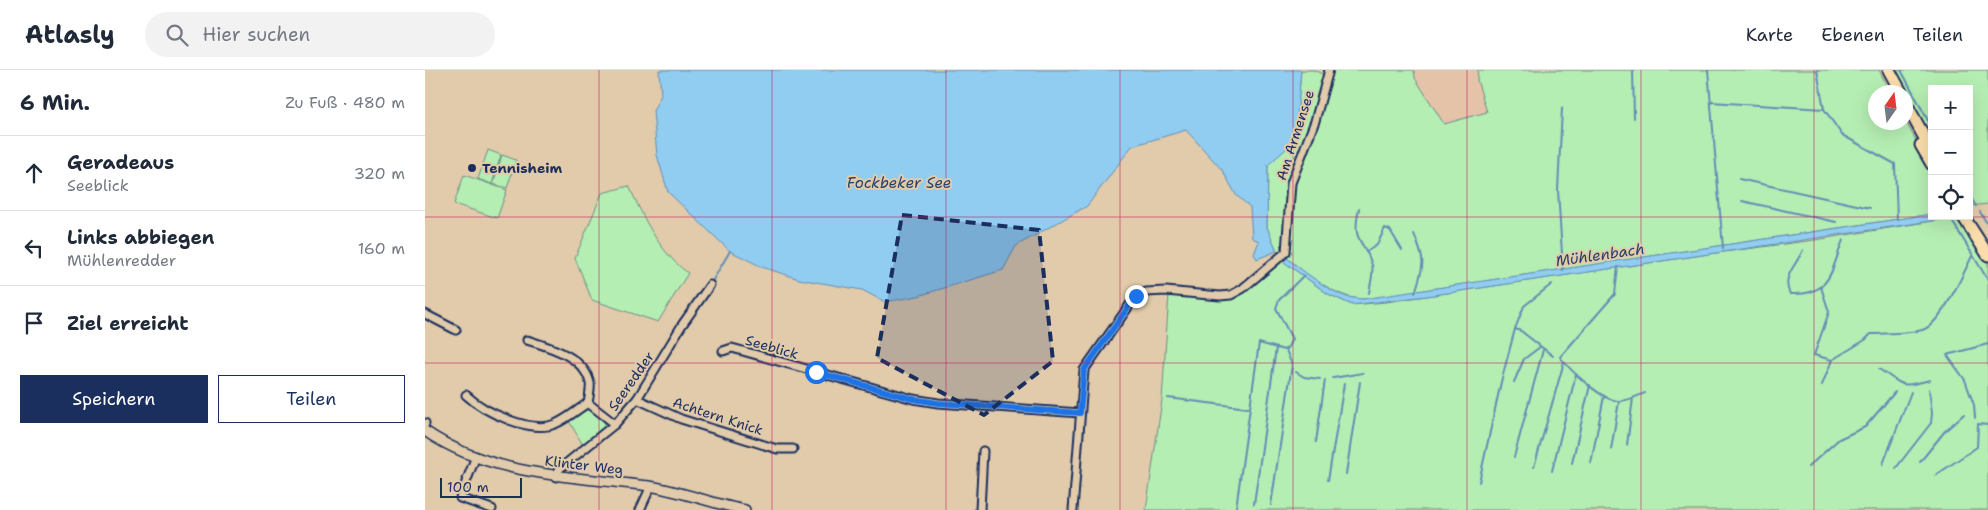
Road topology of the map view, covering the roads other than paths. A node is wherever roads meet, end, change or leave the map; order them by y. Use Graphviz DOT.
graph roads {
  1 [pos="1329,70"];
  2 [pos="1882,70"];
  3 [pos="1889,70"];
  4 [pos="1889,85"];
  5 [pos="1897,85"];
  6 [pos="1913,117"];
  7 [pos="1912,130"];
  8 [pos="1928,144"];
  9 [pos="1928,157"];
  10 [pos="1969,220"];
  11 [pos="1970,220"];
  12 [pos="1988,242"];
  13 [pos="1988,255"];
  14 [pos="711,284"];
  15 [pos="425,314"];
  16 [pos="456,330"];
  17 [pos="527,340"];
  18 [pos="723,351"];
  19 [pos="466,395"];
  20 [pos="637,399"];
  21 [pos="588,403"];
  22 [pos="1080,413"];
  23 [pos="615,424"];
  24 [pos="425,432"];
  25 [pos="793,449"];
  26 [pos="983,451"];
  27 [pos="476,456"];
  28 [pos="556,476"];
  29 [pos="651,486"];
  30 [pos="492,509"];
  31 [pos="640,510"];
  32 [pos="745,510"];
  33 [pos="980,510"];
  34 [pos="1073,510"];
  1 -- 22 [label="street, Am Armensee"];
  2 -- 4 [label="highway"];
  3 -- 5 [label="highway"];
  6 -- 8 [label="highway"];
  7 -- 9 [label="highway"];
  10 -- 13 [label="highway"];
  11 -- 12 [label="highway"];
  14 -- 20 [label="street, Seeredder"];
  15 -- 16 [label="street"];
  17 -- 21 [label="street"];
  18 -- 22 [label="street, Seeblick"];
  19 -- 21 [label="street"];
  20 -- 23 [label="street, Seeredder"];
  20 -- 25 [label="street, Achtern Knick"];
  21 -- 23 [label="street"];
  22 -- 34 [label="street"];
  23 -- 28 [label="street, Seeredder"];
  24 -- 27 [label="street, Klinter Weg"];
  26 -- 33 [label="street"];
  27 -- 28 [label="street, Klinter Weg"];
  27 -- 30 [label="street"];
  28 -- 29 [label="street, Klinter Weg"];
  29 -- 31 [label="street"];
  29 -- 32 [label="street, Klinter Weg"];
}
